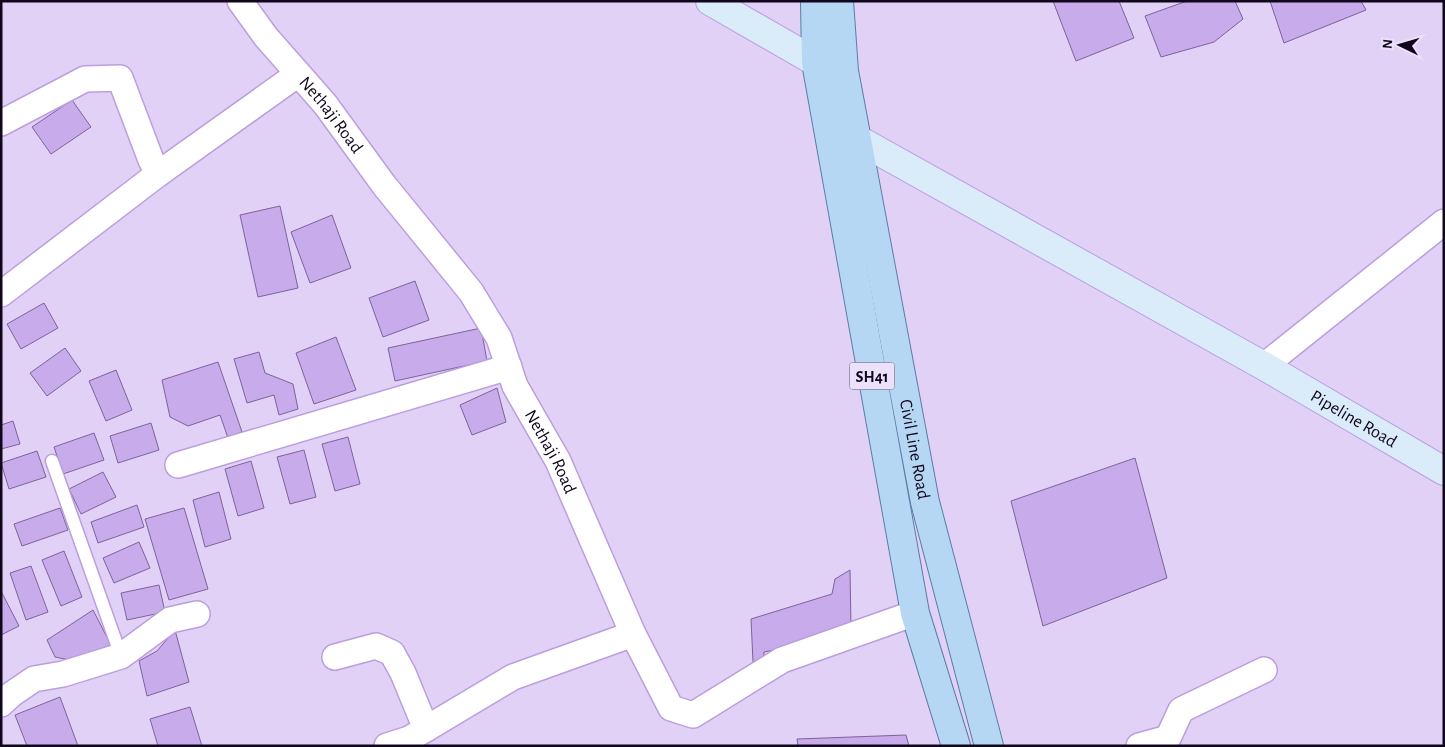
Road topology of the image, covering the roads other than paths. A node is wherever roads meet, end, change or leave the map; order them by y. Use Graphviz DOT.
graph roads {
  1 [pos="240,1"];
  2 [pos="710,1"];
  3 [pos="815,1"];
  4 [pos="839,1"];
  5 [pos="816,62"];
  6 [pos="298,74"];
  7 [pos="1,123"];
  8 [pos="857,139"];
  9 [pos="158,174"];
  10 [pos="1444,222"];
  11 [pos="1,294"];
  12 [pos="1264,366"];
  13 [pos="509,367"];
  14 [pos="52,460"];
  15 [pos="178,465"];
  16 [pos="1444,471"];
  17 [pos="914,613"];
  18 [pos="198,614"];
  19 [pos="633,634"];
  20 [pos="120,656"];
  21 [pos="335,657"];
  22 [pos="1264,670"];
  23 [pos="1,704"];
  24 [pos="426,729"];
  25 [pos="387,746"];
  26 [pos="956,746"];
  27 [pos="989,746"];
  28 [pos="1139,746"];
  1 -- 6 [label="street, Nethaji Road"];
  2 -- 5 [label="street"];
  3 -- 5 [label="main road, Civil Line Road / SH41"];
  4 -- 8 [label="main road, Civil Line Road / SH41"];
  5 -- 17 [label="main road, Civil Line Road / SH41"];
  6 -- 9 [label="street"];
  6 -- 13 [label="street, Nethaji Road"];
  7 -- 9 [label="street"];
  8 -- 12 [label="street, Pipeline Road"];
  8 -- 27 [label="main road, Civil Line Road / SH41"];
  9 -- 11 [label="street"];
  10 -- 12 [label="street"];
  12 -- 16 [label="street, Pipeline Road"];
  13 -- 15 [label="street"];
  13 -- 19 [label="street, Nethaji Road"];
  14 -- 20 [label="lane"];
  17 -- 19 [label="street, Nethaji Road"];
  17 -- 26 [label="main road, Civil Line Road / SH41"];
  18 -- 20 [label="street"];
  19 -- 24 [label="street"];
  20 -- 23 [label="street"];
  21 -- 24 [label="street"];
  22 -- 28 [label="street"];
  24 -- 25 [label="street"];
}
